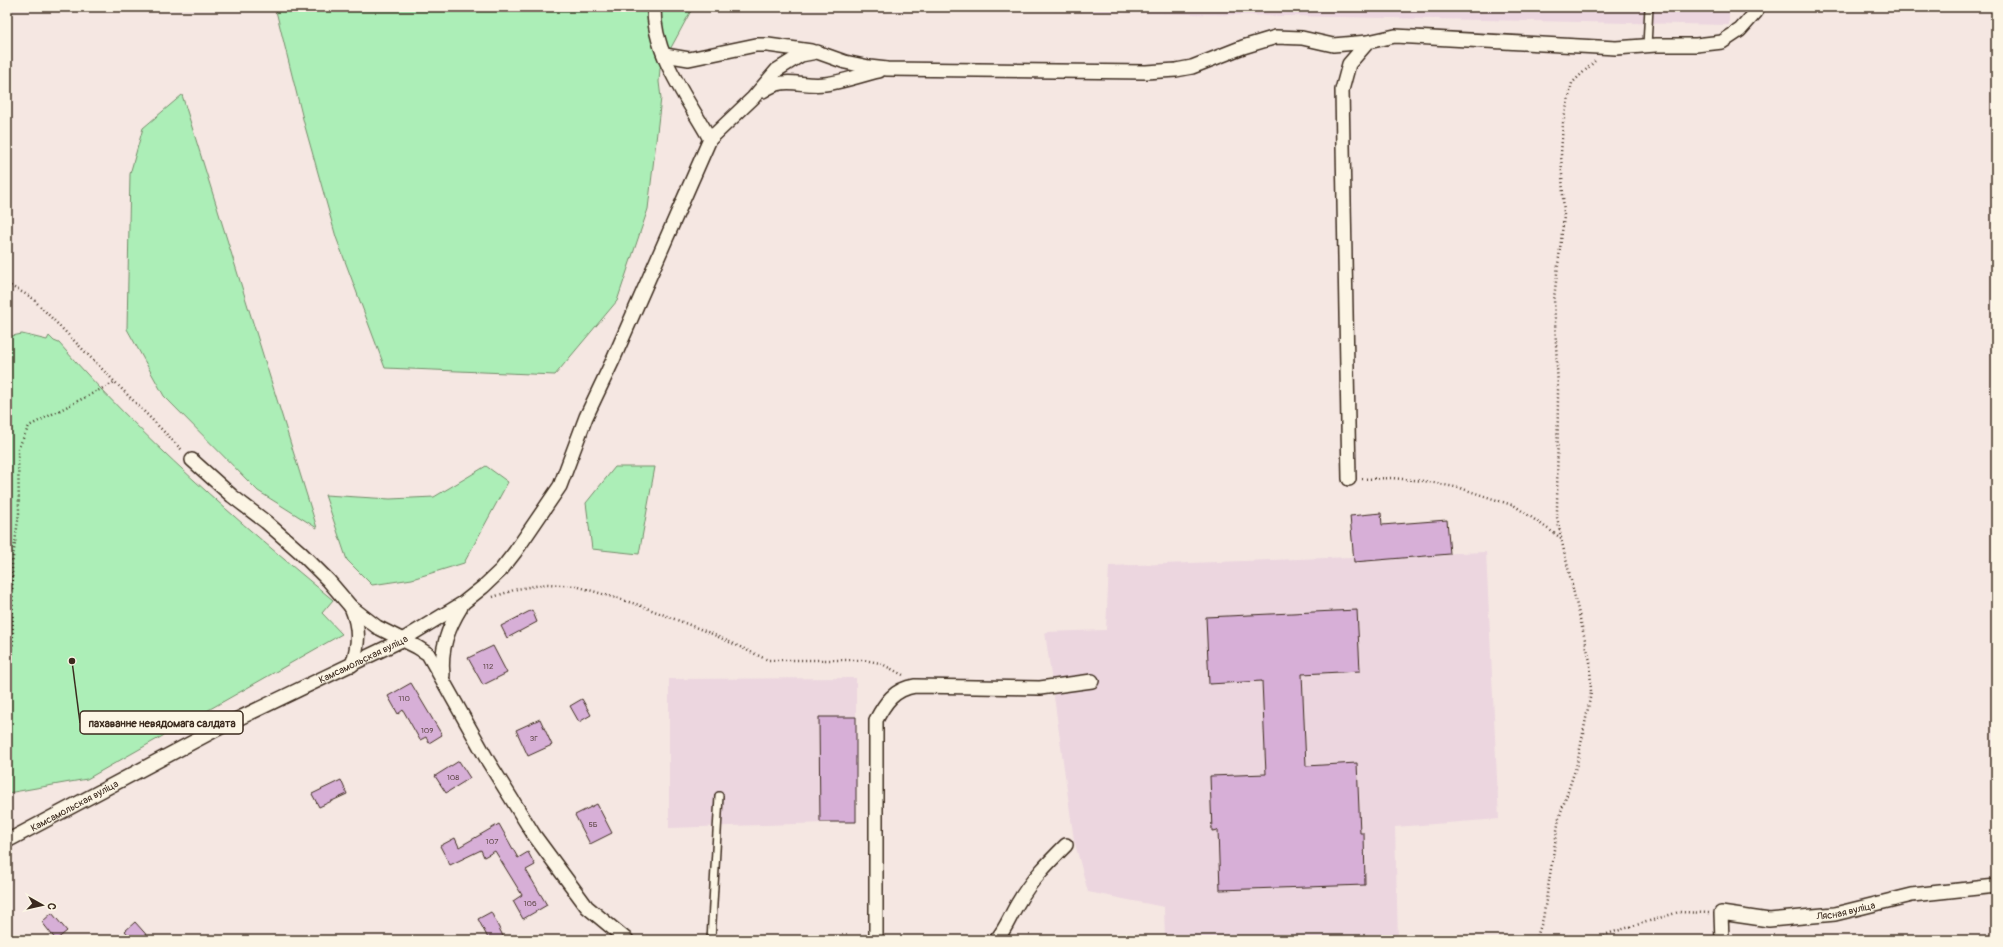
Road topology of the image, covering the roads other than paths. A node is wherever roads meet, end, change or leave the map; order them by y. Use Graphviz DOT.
graph roads {
  1 [pos="654,7"];
  2 [pos="1649,7"];
  3 [pos="1757,7"];
  4 [pos="1368,42"];
  5 [pos="1647,46"];
  6 [pos="817,52"];
  7 [pos="665,55"];
  8 [pos="887,69"];
  9 [pos="753,98"];
  10 [pos="710,139"];
  11 [pos="192,460"];
  12 [pos="1349,479"];
  13 [pos="463,603"];
  14 [pos="351,607"];
  15 [pos="402,640"];
  16 [pos="352,665"];
  17 [pos="444,680"];
  18 [pos="1092,681"];
  19 [pos="719,796"];
  20 [pos="7,841"];
  21 [pos="1066,845"];
  22 [pos="1996,886"];
  23 [pos="627,940"];
  24 [pos="711,940"];
  25 [pos="876,940"];
  26 [pos="996,940"];
  27 [pos="1722,940"];
  1 -- 7 [label="street"];
  2 -- 5 [label="lane"];
  3 -- 5 [label="street"];
  4 -- 5 [label="street"];
  4 -- 8 [label="street"];
  4 -- 12 [label="street"];
  6 -- 7 [label="street"];
  6 -- 8 [label="street"];
  6 -- 9 [label="street"];
  7 -- 10 [label="street"];
  8 -- 9 [label="street"];
  9 -- 10 [label="street"];
  10 -- 13 [label="street"];
  11 -- 14 [label="street"];
  13 -- 15 [label="street"];
  13 -- 17 [label="street"];
  14 -- 15 [label="street"];
  14 -- 16 [label="street"];
  15 -- 16 [label="street, Камсамольская вуліца"];
  15 -- 17 [label="street, Камсамольская вуліца"];
  16 -- 20 [label="street, Камсамольская вуліца"];
  17 -- 23 [label="street, Камсамольская вуліца"];
  18 -- 25 [label="street"];
  19 -- 24 [label="lane"];
  21 -- 26 [label="street"];
  22 -- 27 [label="street, Лясная вуліца"];
}
